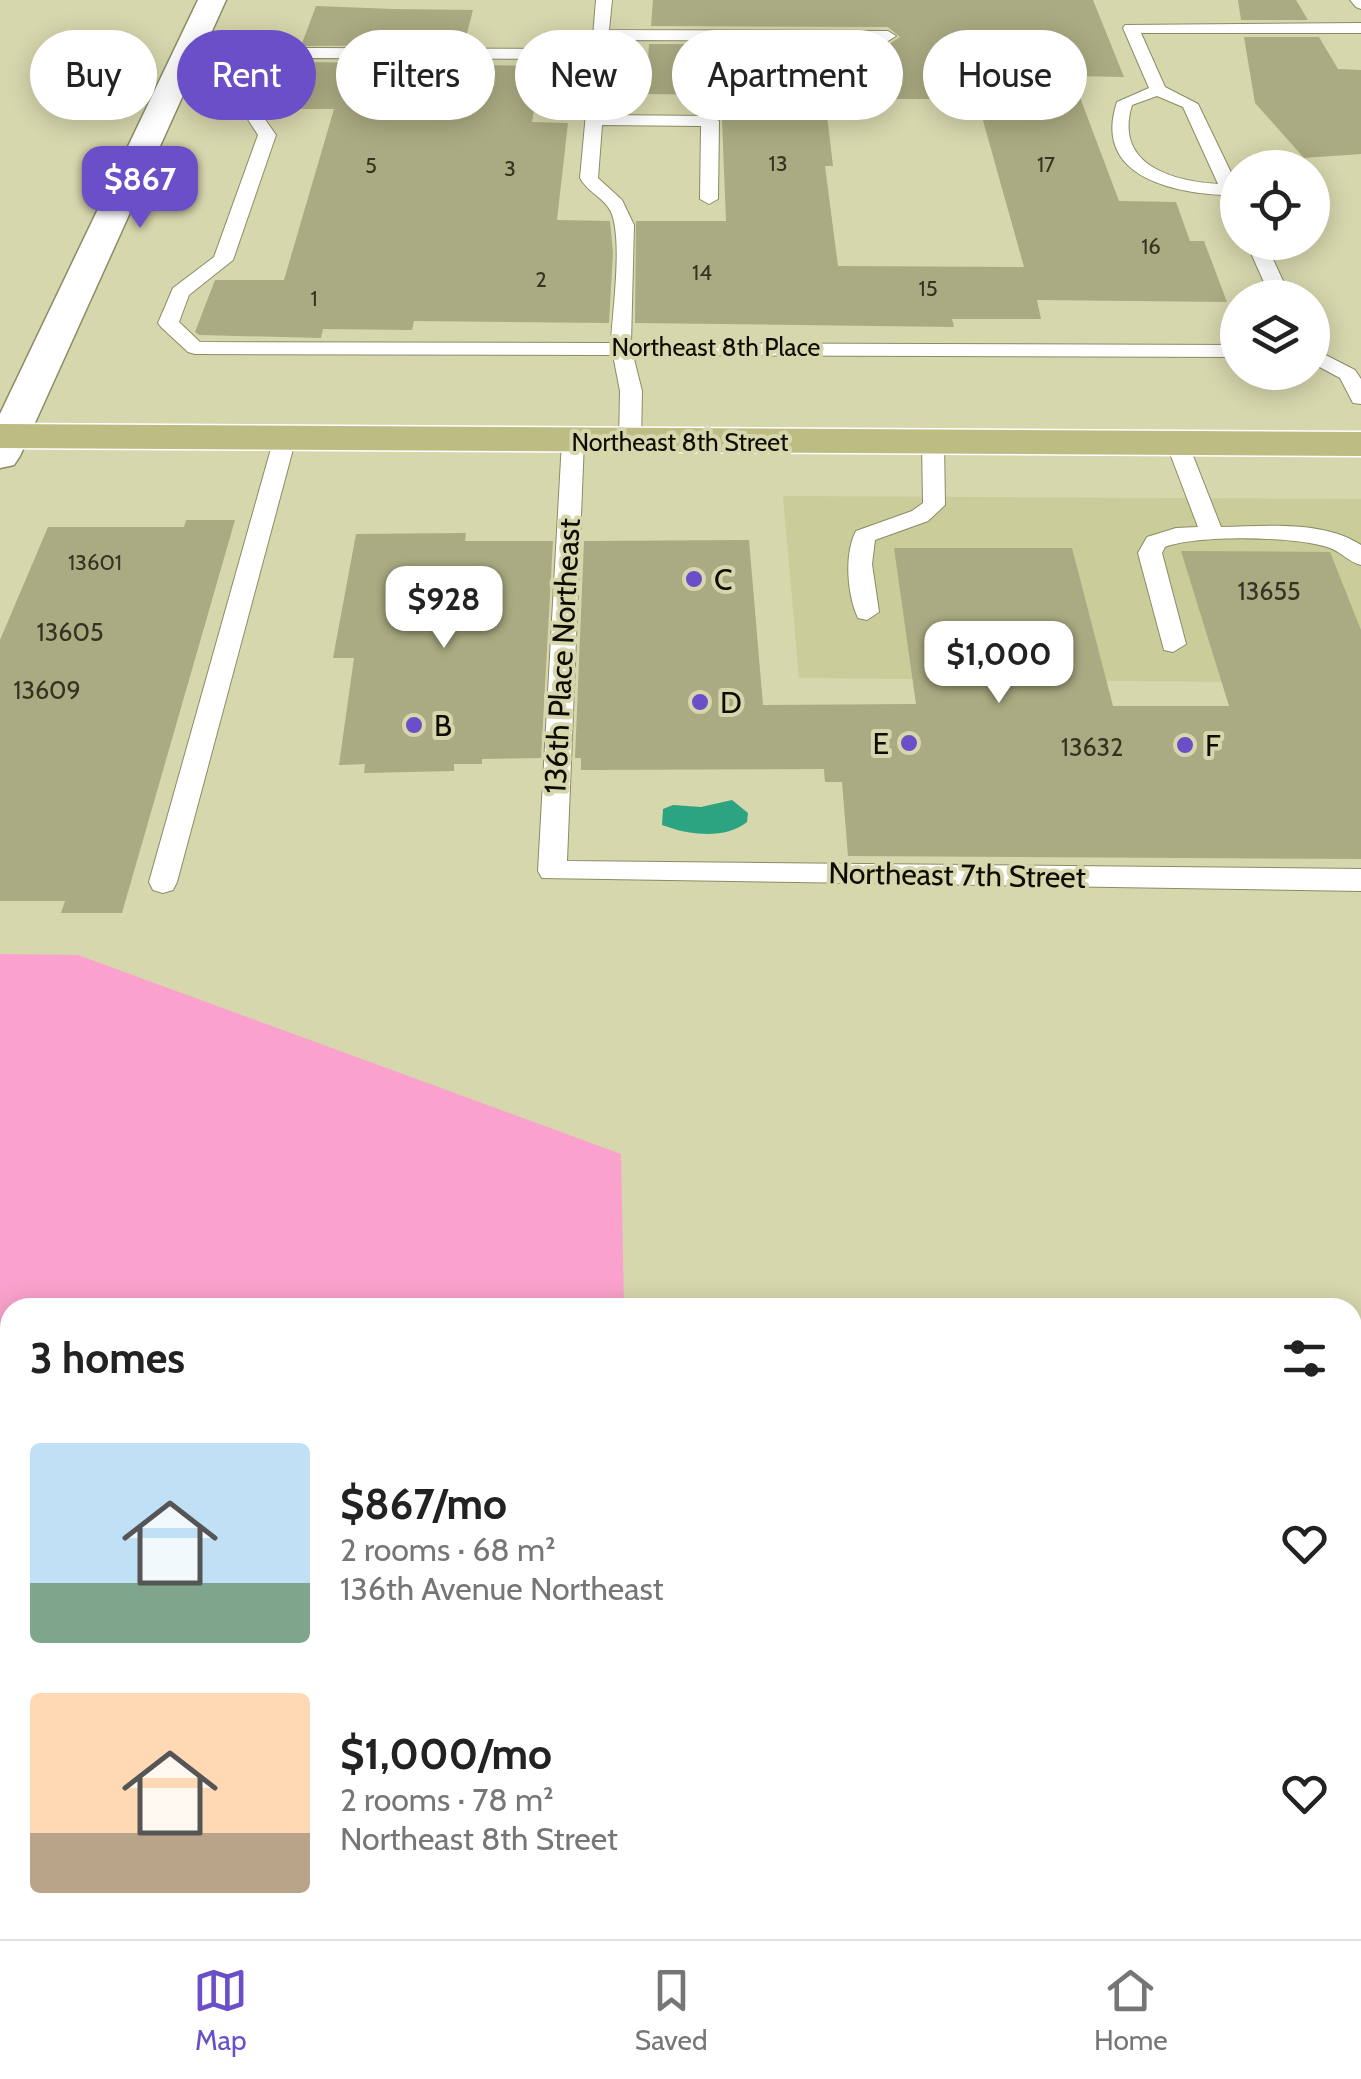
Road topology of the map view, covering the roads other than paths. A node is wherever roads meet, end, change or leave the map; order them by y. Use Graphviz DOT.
graph roads {
  1 [pos="212,0"];
  2 [pos="604,0"];
  3 [pos="1361,28"];
  4 [pos="601,30"];
  5 [pos="515,48"];
  6 [pos="1158,90"];
  7 [pos="594,120"];
  8 [pos="652,120"];
  9 [pos="1220,170"];
  10 [pos="1220,195"];
  11 [pos="709,198"];
  12 [pos="620,347"];
  13 [pos="1220,351"];
  14 [pos="1330,364"];
  15 [pos="1361,398"];
  16 [pos="285,438"];
  17 [pos="573,441"];
  18 [pos="3,442"];
  19 [pos="630,442"];
  20 [pos="932,442"];
  21 [pos="1177,443"];
  22 [pos="1361,444"];
  23 [pos="1213,535"];
  24 [pos="1361,558"];
  25 [pos="867,612"];
  26 [pos="1173,644"];
  27 [pos="552,870"];
  28 [pos="1361,880"];
  29 [pos="163,882"];
  1 -- 18 [label="street"];
  2 -- 4 [label="lane"];
  3 -- 6 [label="lane"];
  5 -- 12 [label="lane, Northeast 8th Place"];
  6 -- 9 [label="lane"];
  6 -- 10 [label="lane"];
  7 -- 12 [label="lane"];
  8 -- 11 [label="lane"];
  12 -- 13 [label="lane, Northeast 8th Place"];
  12 -- 19 [label="lane"];
  14 -- 15 [label="lane"];
  16 -- 17 [label="main road, Northeast 8th Street"];
  16 -- 18 [label="main road, Northeast 8th Street"];
  16 -- 29 [label="lane"];
  17 -- 19 [label="main road, Northeast 8th Street"];
  17 -- 27 [label="lane, 136th Place Northeast"];
  19 -- 20 [label="main road, Northeast 8th Street"];
  20 -- 21 [label="main road, Northeast 8th Street"];
  20 -- 25 [label="lane"];
  21 -- 22 [label="main road, Northeast 8th Street"];
  21 -- 23 [label="lane"];
  23 -- 24 [label="lane"];
  23 -- 26 [label="lane"];
  27 -- 28 [label="lane, Northeast 7th Street"];
}
